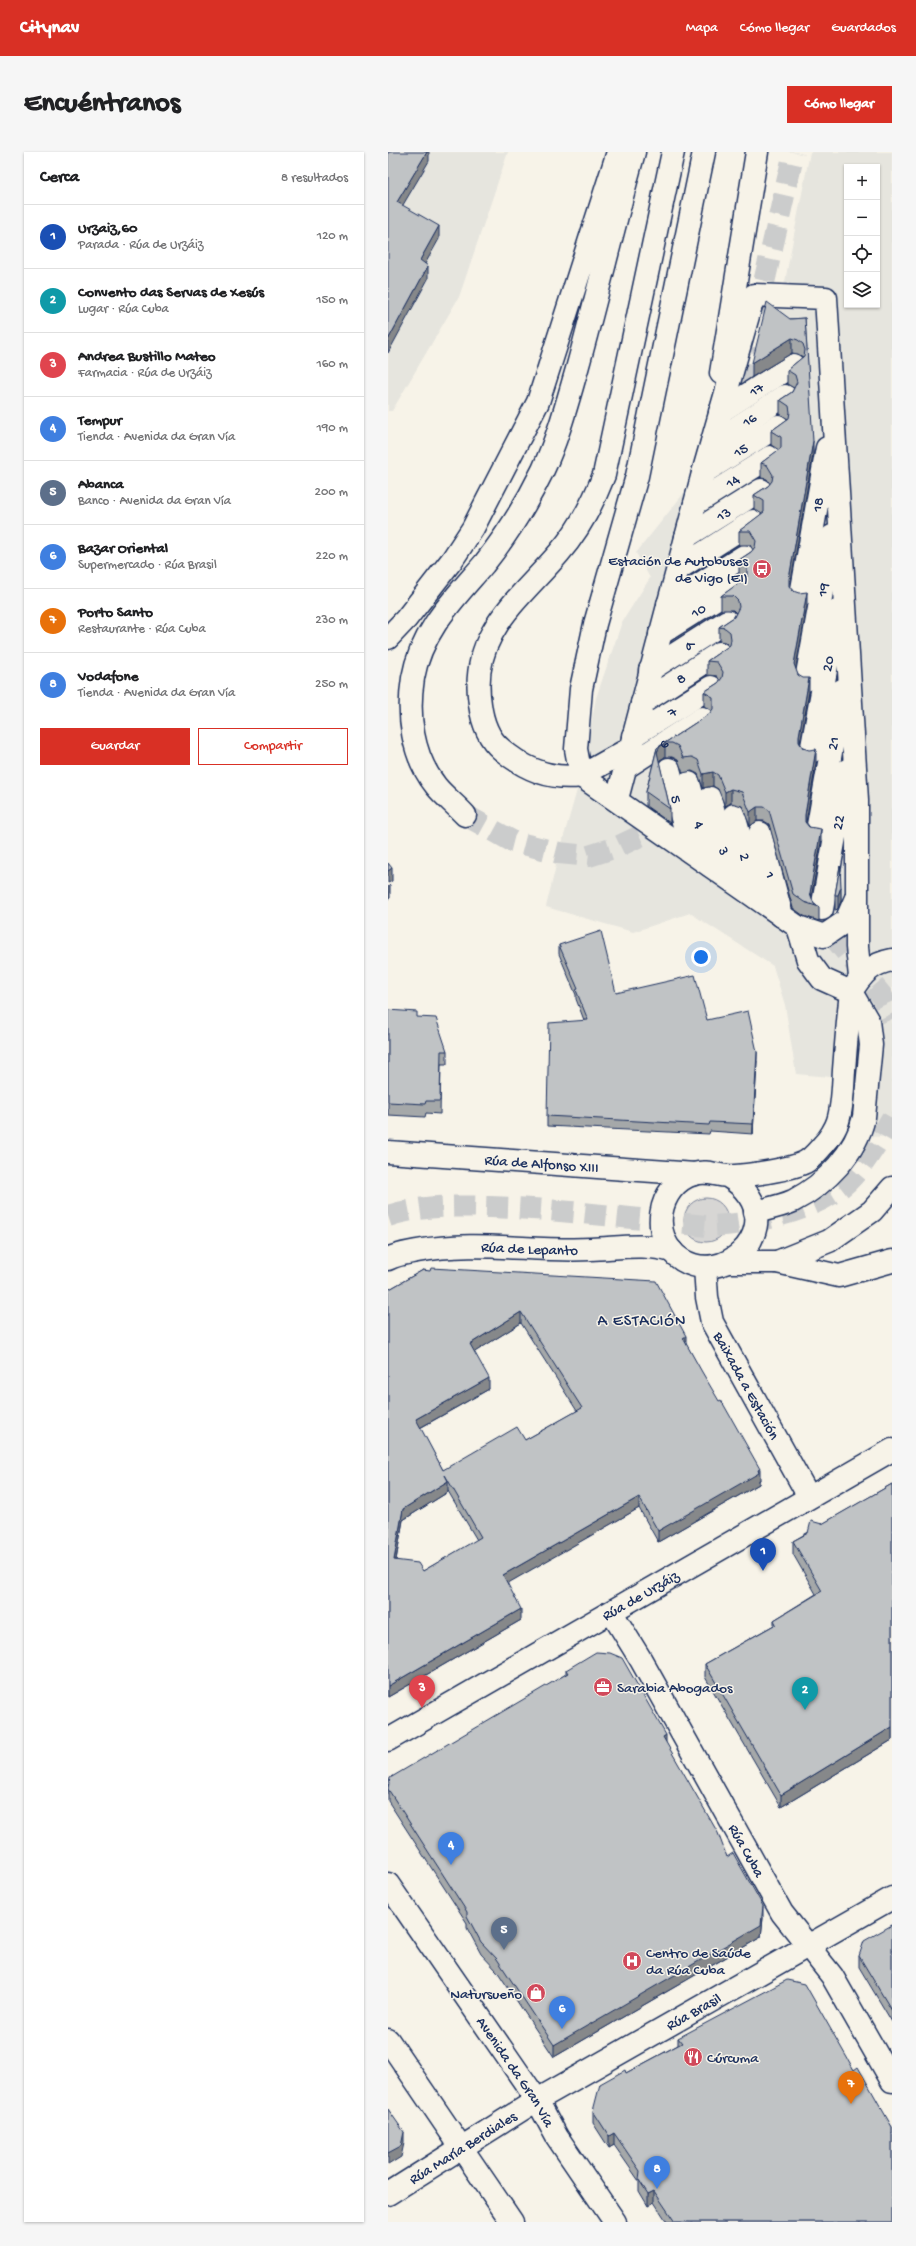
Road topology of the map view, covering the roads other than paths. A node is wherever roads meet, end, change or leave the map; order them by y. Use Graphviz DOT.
graph roads {
  1 [pos="618,152"];
  2 [pos="634,152"];
  3 [pos="673,152"];
  4 [pos="704,152"];
  5 [pos="757,152"];
  6 [pos="793,365"];
  7 [pos="721,374"];
  8 [pos="785,396"];
  9 [pos="720,412"];
  10 [pos="833,413"];
  11 [pos="778,426"];
  12 [pos="712,443"];
  13 [pos="770,457"];
  14 [pos="703,473"];
  15 [pos="761,490"];
  16 [pos="838,499"];
  17 [pos="695,504"];
  18 [pos="753,521"];
  19 [pos="686,537"];
  20 [pos="744,556"];
  21 [pos="678,569"];
  22 [pos="843,575"];
  23 [pos="736,586"];
  24 [pos="800,595"];
  25 [pos="668,604"];
  26 [pos="727,621"];
  27 [pos="660,634"];
  28 [pos="388,638"];
  29 [pos="719,653"];
  30 [pos="848,656"];
  31 [pos="650,670"];
  32 [pos="806,680"];
  33 [pos="711,686"];
  34 [pos="642,703"];
  35 [pos="702,718"];
  36 [pos="853,735"];
  37 [pos="629,751"];
  38 [pos="811,752"];
  39 [pos="669,769"];
  40 [pos="581,776"];
  41 [pos="689,782"];
  42 [pos="710,798"];
  43 [pos="617,799"];
  44 [pos="465,814"];
  45 [pos="734,815"];
  46 [pos="816,831"];
  47 [pos="760,833"];
  48 [pos="692,852"];
  49 [pos="711,866"];
  50 [pos="733,881"];
  51 [pos="858,893"];
  52 [pos="756,898"];
  53 [pos="822,910"];
  54 [pos="790,922"];
  55 [pos="892,960"];
  56 [pos="855,984"];
  57 [pos="388,1152"];
  58 [pos="695,1174"];
  59 [pos="727,1176"];
  60 [pos="892,1188"];
  61 [pos="755,1212"];
  62 [pos="672,1251"];
  63 [pos="388,1258"];
  64 [pos="892,1261"];
  65 [pos="730,1262"];
  66 [pos="777,1262"];
  67 [pos="705,1267"];
  68 [pos="892,1450"];
  69 [pos="809,1497"];
  70 [pos="612,1613"];
  71 [pos="388,1740"];
  72 [pos="388,1884"];
  73 [pos="892,1898"];
  74 [pos="809,1945"];
  75 [pos="388,2040"];
  76 [pos="892,2081"];
  77 [pos="537,2100"];
  78 [pos="461,2147"];
  79 [pos="388,2194"];
  80 [pos="512,2222"];
  81 [pos="615,2222"];
  1 -- 28 [label="main road"];
  2 -- 44 [label="main road"];
  3 -- 40 [label="main road"];
  4 -- 40 [label="main road"];
  5 -- 7 [label="main road"];
  6 -- 9 [label="main road, 17"];
  8 -- 12 [label="main road, 16"];
  9 -- 10 [label="main road"];
  9 -- 12 [label="main road"];
  10 -- 16 [label="main road"];
  10 -- 24 [label="main road, 18"];
  11 -- 14 [label="main road, 15"];
  12 -- 14 [label="main road"];
  13 -- 17 [label="main road, 14"];
  14 -- 17 [label="main road"];
  15 -- 19 [label="main road, 13"];
  16 -- 22 [label="main road"];
  16 -- 32 [label="main road, 19"];
  17 -- 19 [label="main road"];
  18 -- 21 [label="main road"];
  19 -- 21 [label="main road"];
  20 -- 25 [label="main road"];
  21 -- 25 [label="main road"];
  22 -- 30 [label="main road"];
  22 -- 38 [label="main road, 20"];
  23 -- 27 [label="main road, 10"];
  25 -- 27 [label="main road"];
  26 -- 31 [label="main road, 9"];
  27 -- 31 [label="main road"];
  29 -- 34 [label="main road, 8"];
  30 -- 36 [label="main road"];
  30 -- 46 [label="main road, 21"];
  31 -- 34 [label="main road"];
  33 -- 37 [label="main road, 7"];
  34 -- 37 [label="main road"];
  35 -- 37 [label="main road, 6"];
  36 -- 51 [label="main road"];
  36 -- 53 [label="main road, 22"];
  37 -- 40 [label="main road"];
  37 -- 43 [label="main road"];
  39 -- 48 [label="main road, 5"];
  40 -- 43 [label="main road"];
  41 -- 49 [label="main road, 4"];
  42 -- 50 [label="main road, 3"];
  43 -- 48 [label="main road"];
  45 -- 52 [label="main road, 2"];
  47 -- 54 [label="main road, 1"];
  48 -- 49 [label="main road"];
  49 -- 50 [label="main road"];
  50 -- 52 [label="main road"];
  51 -- 54 [label="main road"];
  51 -- 56 [label="main road"];
  52 -- 54 [label="main road"];
  54 -- 56 [label="main road, 1"];
  55 -- 56 [label="main road"];
  56 -- 59 [label="main road"];
  56 -- 61 [label="main road"];
  57 -- 58 [label="main road, Rúa de Alfonso XIII"];
  58 -- 59 [label="main road"];
  58 -- 62 [label="main road"];
  59 -- 61 [label="main road"];
  60 -- 66 [label="main road"];
  61 -- 65 [label="main road"];
  62 -- 63 [label="main road, Rúa de Lepanto"];
  62 -- 67 [label="main road"];
  64 -- 66 [label="main road"];
  65 -- 66 [label="main road"];
  65 -- 67 [label="main road"];
  67 -- 69 [label="main road, Baixada a Estación"];
  68 -- 69 [label="main road, Rúa de Urzáiz"];
  69 -- 70 [label="main road, Rúa de Urzáiz"];
  70 -- 71 [label="main road, Rúa de Urzáiz"];
  70 -- 74 [label="main road, Rúa Cuba"];
  72 -- 77 [label="main road, Avenida da Gran Vía"];
  73 -- 74 [label="main road, Rúa Brasil"];
  74 -- 76 [label="main road, Rúa Cuba"];
  74 -- 77 [label="main road, Rúa Brasil"];
  75 -- 78 [label="main road"];
  77 -- 78 [label="main road, Rúa María Berdiales"];
  77 -- 81 [label="main road, Avenida da Gran Vía"];
  78 -- 79 [label="main road, Rúa María Berdiales"];
  78 -- 80 [label="main road"];
}
